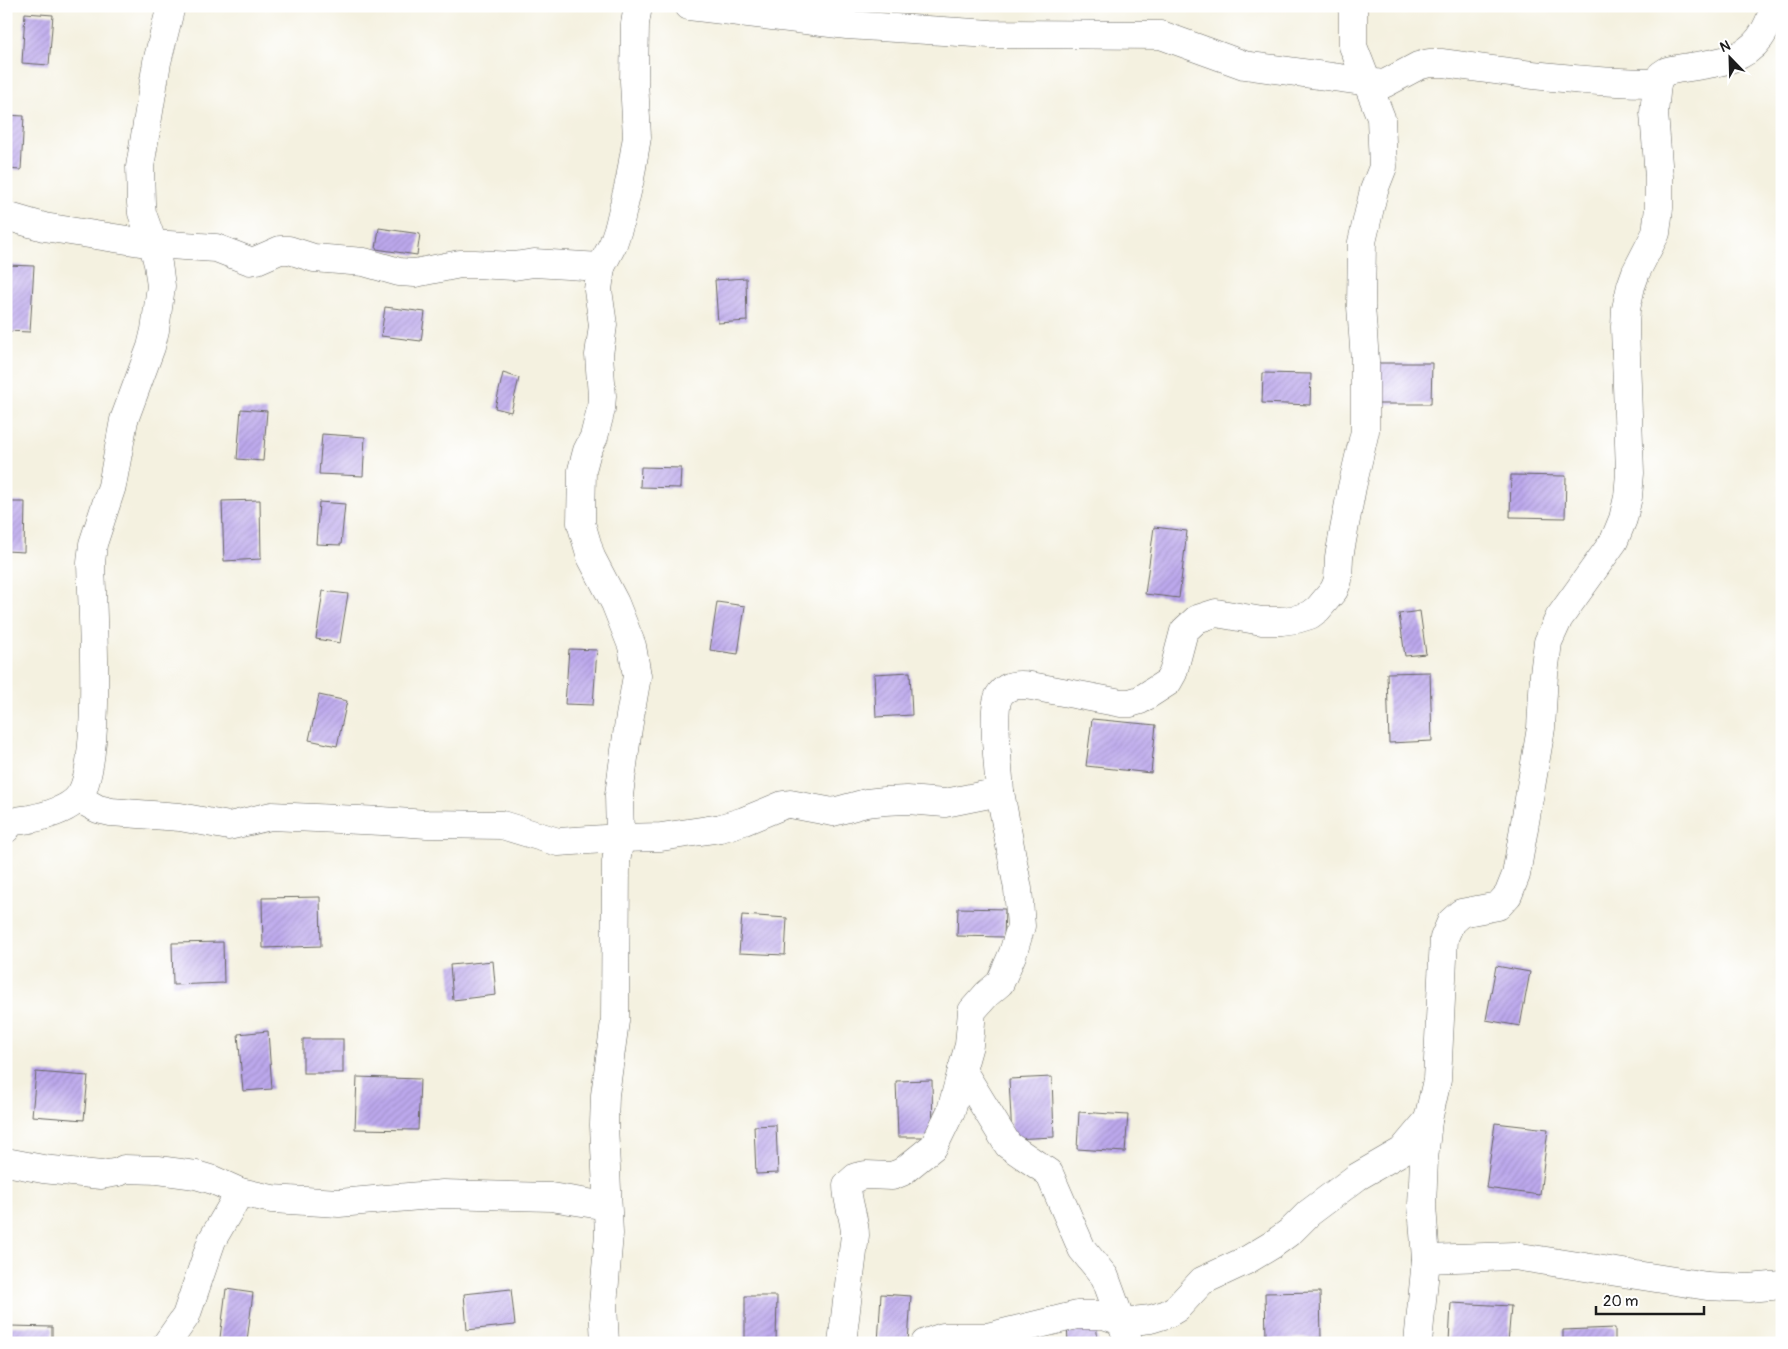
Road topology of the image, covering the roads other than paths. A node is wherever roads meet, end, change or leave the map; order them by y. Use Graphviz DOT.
graph roads {
  1 [pos="171,6"];
  2 [pos="638,6"];
  3 [pos="689,6"];
  4 [pos="1353,6"];
  5 [pos="1774,6"];
  6 [pos="1366,82"];
  7 [pos="1657,83"];
  8 [pos="6,216"];
  9 [pos="153,244"];
  10 [pos="601,267"];
  11 [pos="1000,792"];
  12 [pos="78,798"];
  13 [pos="8,824"];
  14 [pos="620,838"];
  15 [pos="962,1070"];
  16 [pos="1428,1120"];
  17 [pos="6,1162"];
  18 [pos="240,1192"];
  19 [pos="607,1206"];
  20 [pos="1426,1259"];
  21 [pos="1782,1285"];
  22 [pos="1125,1332"];
  23 [pos="167,1343"];
  24 [pos="605,1343"];
  25 [pos="842,1343"];
  26 [pos="925,1343"];
  27 [pos="1418,1343"];
  1 -- 9 [label="street"];
  2 -- 10 [label="street"];
  3 -- 6 [label="street"];
  4 -- 6 [label="street"];
  5 -- 7 [label="street"];
  6 -- 7 [label="street"];
  6 -- 11 [label="street"];
  7 -- 16 [label="street"];
  8 -- 9 [label="street"];
  9 -- 10 [label="street"];
  9 -- 12 [label="street"];
  10 -- 14 [label="street"];
  11 -- 14 [label="street"];
  11 -- 15 [label="street"];
  12 -- 13 [label="street"];
  12 -- 14 [label="street"];
  14 -- 19 [label="street"];
  15 -- 22 [label="street"];
  15 -- 25 [label="street"];
  16 -- 20 [label="street"];
  16 -- 22 [label="street"];
  17 -- 18 [label="street"];
  18 -- 19 [label="street"];
  18 -- 23 [label="street"];
  19 -- 24 [label="street"];
  20 -- 21 [label="street"];
  20 -- 27 [label="street"];
  22 -- 26 [label="street"];
}
